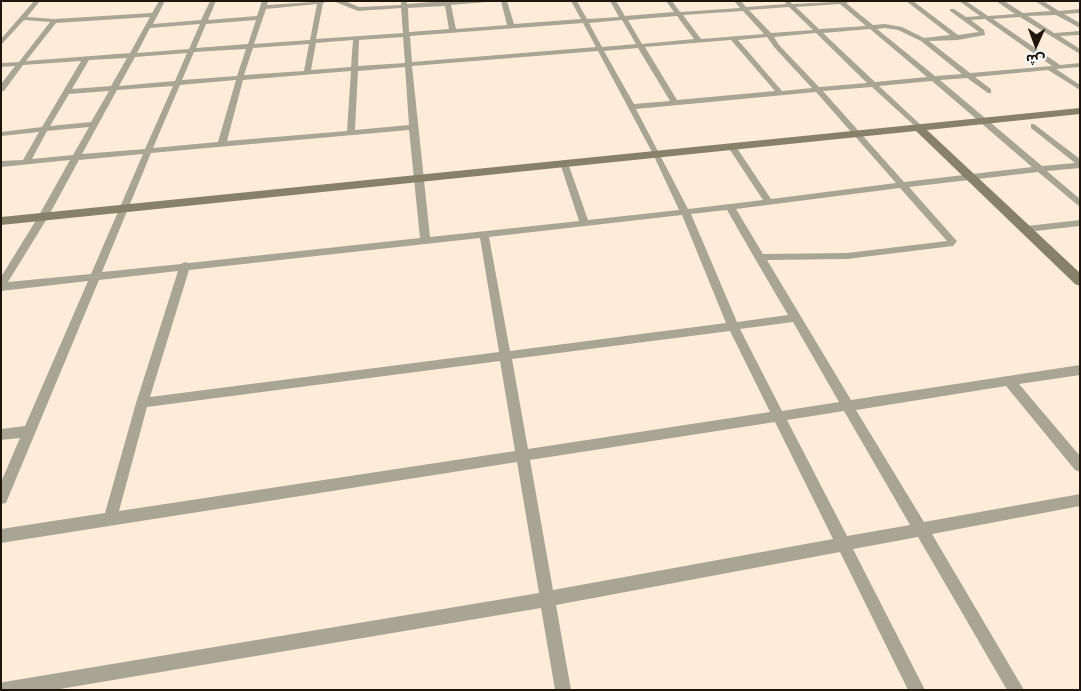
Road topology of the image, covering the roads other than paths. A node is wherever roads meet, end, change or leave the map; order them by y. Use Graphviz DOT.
graph roads {
  1 [pos="37,1"];
  2 [pos="162,1"];
  3 [pos="213,1"];
  4 [pos="332,1"];
  5 [pos="336,1"];
  6 [pos="357,1"];
  7 [pos="496,1"];
  8 [pos="504,1"];
  9 [pos="574,1"];
  10 [pos="613,1"];
  11 [pos="669,1"];
  12 [pos="737,1"];
  13 [pos="851,1"];
  14 [pos="909,1"];
  15 [pos="962,1"];
  16 [pos="999,1"];
  17 [pos="1038,1"];
  18 [pos="320,2"];
  19 [pos="840,2"];
  20 [pos="447,3"];
  21 [pos="264,4"];
  22 [pos="404,4"];
  23 [pos="788,4"];
  24 [pos="358,9"];
  25 [pos="744,9"];
  26 [pos="952,10"];
  27 [pos="1080,11"];
  28 [pos="1056,12"];
  29 [pos="678,14"];
  30 [pos="154,15"];
  31 [pos="1019,15"];
  32 [pos="986,17"];
  33 [pos="23,18"];
  34 [pos="260,18"];
  35 [pos="623,18"];
  36 [pos="965,19"];
  37 [pos="54,21"];
  38 [pos="584,21"];
  39 [pos="204,22"];
  40 [pos="148,26"];
  41 [pos="1080,26"];
  42 [pos="511,27"];
  43 [pos="870,27"];
  44 [pos="453,31"];
  45 [pos="818,31"];
  46 [pos="1080,33"];
  47 [pos="406,35"];
  48 [pos="769,35"];
  49 [pos="1052,35"];
  50 [pos="4,36"];
  51 [pos="356,38"];
  52 [pos="733,38"];
  53 [pos="958,38"];
  54 [pos="923,40"];
  55 [pos="314,41"];
  56 [pos="699,41"];
  57 [pos="1,43"];
  58 [pos="252,46"];
  59 [pos="640,46"];
  60 [pos="599,49"];
  61 [pos="191,51"];
  62 [pos="1080,52"];
  63 [pos="132,56"];
  64 [pos="86,59"];
  65 [pos="22,64"];
  66 [pos="1,65"];
  67 [pos="408,65"];
  68 [pos="1080,65"];
  69 [pos="1059,67"];
  70 [pos="1049,68"];
  71 [pos="354,69"];
  72 [pos="308,72"];
  73 [pos="967,75"];
  74 [pos="240,78"];
  75 [pos="933,78"];
  76 [pos="178,82"];
  77 [pos="874,84"];
  78 [pos="114,88"];
  79 [pos="1080,88"];
  80 [pos="1,89"];
  81 [pos="818,90"];
  82 [pos="988,91"];
  83 [pos="66,92"];
  84 [pos="780,93"];
  85 [pos="675,103"];
  86 [pos="631,107"];
  87 [pos="1080,111"];
  88 [pos="984,121"];
  89 [pos="95,124"];
  90 [pos="1034,126"];
  91 [pos="412,127"];
  92 [pos="919,128"];
  93 [pos="46,130"];
  94 [pos="351,132"];
  95 [pos="1,134"];
  96 [pos="857,134"];
  97 [pos="222,144"];
  98 [pos="732,146"];
  99 [pos="148,151"];
  100 [pos="657,154"];
  101 [pos="76,157"];
  102 [pos="26,161"];
  103 [pos="564,163"];
  104 [pos="1,164"];
  105 [pos="1080,164"];
  106 [pos="1040,169"];
  107 [pos="970,176"];
  108 [pos="418,179"];
  109 [pos="903,185"];
  110 [pos="769,202"];
  111 [pos="1080,204"];
  112 [pos="730,207"];
  113 [pos="124,209"];
  114 [pos="684,212"];
  115 [pos="43,217"];
  116 [pos="1,221"];
  117 [pos="584,223"];
  118 [pos="1080,223"];
  119 [pos="1027,229"];
  120 [pos="484,233"];
  121 [pos="425,239"];
  122 [pos="759,257"];
  123 [pos="185,265"];
  124 [pos="96,276"];
  125 [pos="1080,281"];
  126 [pos="1,286"];
  127 [pos="796,318"];
  128 [pos="733,326"];
  129 [pos="506,356"];
  130 [pos="1077,374"];
  131 [pos="1010,381"];
  132 [pos="142,403"];
  133 [pos="848,406"];
  134 [pos="779,416"];
  135 [pos="30,432"];
  136 [pos="1,435"];
  137 [pos="523,456"];
  138 [pos="1080,466"];
  139 [pos="1,498"];
  140 [pos="1080,500"];
  141 [pos="110,520"];
  142 [pos="922,530"];
  143 [pos="1,536"];
  144 [pos="843,545"];
  145 [pos="547,599"];
  146 [pos="4,690"];
  147 [pos="563,690"];
  148 [pos="917,690"];
  149 [pos="1016,690"];
  1 -- 33 [label="street"];
  2 -- 30 [label="street"];
  3 -- 39 [label="street"];
  4 -- 18 [label="street"];
  5 -- 24 [label="street"];
  6 -- 24 [label="street"];
  7 -- 20 [label="street"];
  8 -- 42 [label="street"];
  9 -- 38 [label="street"];
  10 -- 35 [label="street"];
  11 -- 29 [label="street"];
  12 -- 25 [label="street"];
  13 -- 19 [label="street"];
  14 -- 53 [label="street"];
  15 -- 32 [label="street"];
  16 -- 31 [label="street"];
  17 -- 28 [label="street"];
  18 -- 21 [label="street"];
  18 -- 55 [label="street"];
  19 -- 23 [label="street"];
  19 -- 43 [label="street"];
  20 -- 22 [label="street"];
  20 -- 44 [label="street"];
  21 -- 34 [label="street"];
  22 -- 24 [label="street"];
  22 -- 47 [label="street"];
  23 -- 25 [label="street"];
  23 -- 45 [label="street"];
  25 -- 29 [label="street"];
  25 -- 48 [label="street"];
  26 -- 36 [label="street"];
  27 -- 28 [label="street"];
  28 -- 31 [label="street"];
  28 -- 41 [label="street"];
  29 -- 35 [label="street"];
  29 -- 56 [label="street"];
  30 -- 37 [label="street"];
  30 -- 40 [label="street"];
  31 -- 32 [label="street"];
  31 -- 49 [label="street"];
  32 -- 36 [label="street"];
  32 -- 69 [label="street"];
  33 -- 37 [label="street"];
  33 -- 50 [label="street"];
  34 -- 39 [label="street"];
  34 -- 58 [label="street"];
  35 -- 38 [label="street"];
  35 -- 59 [label="street"];
  36 -- 53 [label="street"];
  37 -- 65 [label="street"];
  38 -- 42 [label="street"];
  38 -- 60 [label="street"];
  39 -- 40 [label="street"];
  39 -- 61 [label="street"];
  40 -- 63 [label="street"];
  42 -- 44 [label="street"];
  43 -- 45 [label="street"];
  43 -- 54 [label="street"];
  43 -- 75 [label="street"];
  44 -- 47 [label="street"];
  45 -- 48 [label="street"];
  45 -- 77 [label="street"];
  46 -- 49 [label="street"];
  47 -- 51 [label="street"];
  47 -- 67 [label="street"];
  48 -- 52 [label="street"];
  48 -- 81 [label="street"];
  49 -- 62 [label="street"];
  50 -- 57 [label="street"];
  51 -- 55 [label="street"];
  51 -- 71 [label="street"];
  52 -- 56 [label="street"];
  52 -- 84 [label="street"];
  53 -- 54 [label="street"];
  54 -- 73 [label="street"];
  55 -- 58 [label="street"];
  55 -- 72 [label="street"];
  56 -- 59 [label="street"];
  58 -- 61 [label="street"];
  58 -- 74 [label="street"];
  59 -- 60 [label="street"];
  59 -- 85 [label="street"];
  60 -- 67 [label="street"];
  60 -- 86 [label="street"];
  61 -- 63 [label="street"];
  61 -- 76 [label="street"];
  63 -- 64 [label="street"];
  63 -- 78 [label="street"];
  64 -- 65 [label="street"];
  64 -- 83 [label="street"];
  65 -- 66 [label="street"];
  65 -- 80 [label="street"];
  67 -- 71 [label="street"];
  67 -- 91 [label="street"];
  68 -- 69 [label="street"];
  69 -- 70 [label="street"];
  70 -- 73 [label="street"];
  70 -- 79 [label="street"];
  71 -- 72 [label="street"];
  71 -- 94 [label="street"];
  72 -- 74 [label="street"];
  73 -- 75 [label="street"];
  73 -- 82 [label="street"];
  74 -- 76 [label="street"];
  74 -- 97 [label="street"];
  75 -- 77 [label="street"];
  75 -- 88 [label="street"];
  76 -- 78 [label="street"];
  76 -- 99 [label="street"];
  77 -- 81 [label="street"];
  77 -- 92 [label="street"];
  78 -- 83 [label="street"];
  78 -- 89 [label="street"];
  81 -- 84 [label="street"];
  81 -- 96 [label="street"];
  83 -- 93 [label="street"];
  84 -- 85 [label="street"];
  85 -- 86 [label="street"];
  86 -- 100 [label="street"];
  87 -- 88 [label="main road"];
  88 -- 92 [label="main road"];
  88 -- 106 [label="street"];
  89 -- 93 [label="street"];
  89 -- 101 [label="street"];
  90 -- 105 [label="street"];
  91 -- 94 [label="street"];
  91 -- 108 [label="street"];
  92 -- 96 [label="main road"];
  92 -- 107 [label="main road"];
  93 -- 95 [label="street"];
  93 -- 102 [label="street"];
  94 -- 97 [label="street"];
  96 -- 98 [label="main road"];
  96 -- 109 [label="street"];
  97 -- 99 [label="street"];
  98 -- 100 [label="main road"];
  98 -- 110 [label="street"];
  99 -- 101 [label="street"];
  99 -- 113 [label="street"];
  100 -- 103 [label="main road"];
  100 -- 114 [label="street"];
  101 -- 102 [label="street"];
  101 -- 115 [label="street"];
  102 -- 104 [label="street"];
  103 -- 108 [label="main road"];
  103 -- 117 [label="street"];
  105 -- 106 [label="street"];
  106 -- 107 [label="street"];
  106 -- 111 [label="street"];
  107 -- 109 [label="street"];
  107 -- 119 [label="main road"];
  108 -- 113 [label="main road"];
  108 -- 121 [label="street"];
  109 -- 110 [label="street"];
  109 -- 122 [label="street"];
  110 -- 112 [label="street"];
  112 -- 114 [label="street"];
  112 -- 122 [label="street"];
  113 -- 115 [label="main road"];
  113 -- 124 [label="street"];
  114 -- 117 [label="street"];
  114 -- 128 [label="street"];
  115 -- 116 [label="main road"];
  115 -- 126 [label="street"];
  117 -- 120 [label="street"];
  118 -- 119 [label="street"];
  119 -- 125 [label="main road"];
  120 -- 121 [label="street"];
  120 -- 129 [label="street"];
  121 -- 123 [label="street"];
  122 -- 127 [label="street"];
  123 -- 124 [label="street"];
  123 -- 132 [label="street"];
  124 -- 126 [label="street"];
  124 -- 135 [label="street"];
  127 -- 128 [label="street"];
  127 -- 133 [label="street"];
  128 -- 129 [label="street"];
  128 -- 134 [label="street"];
  129 -- 132 [label="street"];
  129 -- 137 [label="street"];
  130 -- 131 [label="street"];
  131 -- 133 [label="street"];
  131 -- 138 [label="street"];
  132 -- 141 [label="street"];
  133 -- 134 [label="street"];
  133 -- 142 [label="street"];
  134 -- 137 [label="street"];
  134 -- 144 [label="street"];
  135 -- 136 [label="street"];
  135 -- 139 [label="street"];
  137 -- 141 [label="street"];
  137 -- 145 [label="street"];
  140 -- 142 [label="street"];
  141 -- 143 [label="street"];
  142 -- 144 [label="street"];
  142 -- 149 [label="street"];
  144 -- 145 [label="street"];
  144 -- 148 [label="street"];
  145 -- 146 [label="street"];
  145 -- 147 [label="street"];
}
